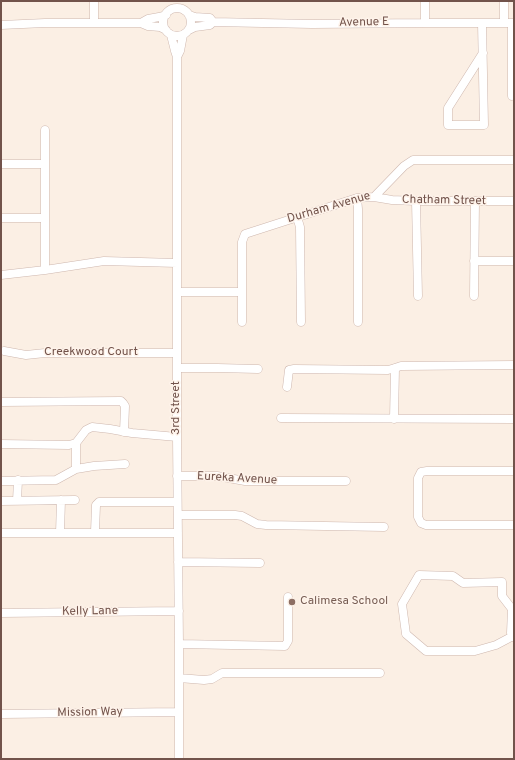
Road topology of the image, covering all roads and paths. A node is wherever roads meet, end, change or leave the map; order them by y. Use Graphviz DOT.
graph roads {
  1 [pos="94,1"];
  2 [pos="173,1"];
  3 [pos="182,1"];
  4 [pos="425,1"];
  5 [pos="504,1"];
  6 [pos="169,12"];
  7 [pos="186,12"];
  8 [pos="213,22"];
  9 [pos="94,23"];
  10 [pos="142,23"];
  11 [pos="425,23"];
  12 [pos="482,23"];
  13 [pos="510,23"];
  14 [pos="1,25"];
  15 [pos="168,32"];
  16 [pos="186,33"];
  17 [pos="483,54"];
  18 [pos="177,57"];
  19 [pos="512,96"];
  20 [pos="45,130"];
  21 [pos="514,160"];
  22 [pos="1,164"];
  23 [pos="45,164"];
  24 [pos="374,197"];
  25 [pos="357,198"];
  26 [pos="475,201"];
  27 [pos="514,201"];
  28 [pos="416,202"];
  29 [pos="297,217"];
  30 [pos="1,218"];
  31 [pos="45,218"];
  32 [pos="474,261"];
  33 [pos="514,261"];
  34 [pos="177,262"];
  35 [pos="45,270"];
  36 [pos="1,275"];
  37 [pos="177,292"];
  38 [pos="241,292"];
  39 [pos="418,296"];
  40 [pos="474,296"];
  41 [pos="242,322"];
  42 [pos="301,322"];
  43 [pos="358,322"];
  44 [pos="4,351"];
  45 [pos="177,353"];
  46 [pos="514,365"];
  47 [pos="177,368"];
  48 [pos="395,368"];
  49 [pos="258,369"];
  50 [pos="287,387"];
  51 [pos="1,402"];
  52 [pos="281,418"];
  53 [pos="394,419"];
  54 [pos="514,419"];
  55 [pos="124,432"];
  56 [pos="177,437"];
  57 [pos="76,443"];
  58 [pos="1,444"];
  59 [pos="126,464"];
  60 [pos="76,469"];
  61 [pos="514,471"];
  62 [pos="177,476"];
  63 [pos="18,480"];
  64 [pos="1,481"];
  65 [pos="346,482"];
  66 [pos="61,500"];
  67 [pos="76,500"];
  68 [pos="1,501"];
  69 [pos="18,501"];
  70 [pos="177,502"];
  71 [pos="178,515"];
  72 [pos="514,525"];
  73 [pos="384,527"];
  74 [pos="95,532"];
  75 [pos="1,533"];
  76 [pos="60,533"];
  77 [pos="178,533"];
  78 [pos="178,562"];
  79 [pos="260,563"];
  80 [pos="288,597"];
  81 [pos="513,609"];
  82 [pos="179,611"];
  83 [pos="1,613"];
  84 [pos="514,637"];
  85 [pos="179,644"];
  86 [pos="380,673"];
  87 [pos="179,678"];
  88 [pos="179,712"];
  89 [pos="2,714"];
  90 [pos="179,759"];
  1 -- 9 [label="street"];
  2 -- 6 [label="street"];
  3 -- 7 [label="street"];
  4 -- 11 [label="street"];
  5 -- 13 [label="street"];
  6 -- 7 [label="street"];
  6 -- 10 [label="street"];
  6 -- 15 [label="street"];
  7 -- 8 [label="street, Avenue E"];
  7 -- 16 [label="street"];
  8 -- 11 [label="street, Avenue E"];
  8 -- 16 [label="street, Avenue E"];
  9 -- 10 [label="street"];
  9 -- 14 [label="street"];
  10 -- 15 [label="street"];
  11 -- 12 [label="street, Avenue E"];
  12 -- 13 [label="street, Avenue E"];
  12 -- 17 [label="street"];
  13 -- 19 [label="street"];
  15 -- 16 [label="street"];
  15 -- 18 [label="street, 3rd Street"];
  16 -- 18 [label="street, 3rd Street"];
  17 -- 17 [label="street"];
  18 -- 34 [label="street, 3rd Street"];
  20 -- 23 [label="street"];
  21 -- 24 [label="street, Durham Avenue"];
  22 -- 23 [label="street"];
  23 -- 31 [label="street"];
  24 -- 25 [label="street, Durham Avenue"];
  24 -- 28 [label="street, Chatham Street"];
  25 -- 29 [label="street, Durham Avenue"];
  25 -- 43 [label="street"];
  26 -- 27 [label="street, Chatham Street"];
  26 -- 28 [label="street, Chatham Street"];
  26 -- 32 [label="street"];
  28 -- 39 [label="street"];
  29 -- 38 [label="street, Durham Avenue"];
  29 -- 42 [label="street"];
  30 -- 31 [label="street"];
  31 -- 35 [label="street"];
  32 -- 33 [label="street"];
  32 -- 40 [label="street"];
  34 -- 35 [label="street"];
  34 -- 37 [label="street, 3rd Street"];
  35 -- 36 [label="street"];
  37 -- 38 [label="street"];
  37 -- 45 [label="street, 3rd Street"];
  38 -- 41 [label="street, Durham Avenue"];
  44 -- 45 [label="street, Creekwood Court"];
  45 -- 47 [label="street, 3rd Street"];
  46 -- 48 [label="street"];
  47 -- 49 [label="street"];
  47 -- 56 [label="street, 3rd Street"];
  48 -- 50 [label="street"];
  48 -- 53 [label="street"];
  51 -- 55 [label="street"];
  52 -- 53 [label="street"];
  53 -- 54 [label="street"];
  55 -- 56 [label="street"];
  55 -- 57 [label="street"];
  56 -- 62 [label="street, 3rd Street"];
  57 -- 58 [label="street"];
  57 -- 60 [label="street"];
  59 -- 60 [label="street"];
  60 -- 63 [label="street"];
  61 -- 72 [label="street"];
  62 -- 65 [label="street, Eureka Avenue"];
  62 -- 70 [label="street, 3rd Street"];
  63 -- 64 [label="street"];
  63 -- 69 [label="street"];
  66 -- 67 [label="street"];
  66 -- 69 [label="street"];
  66 -- 76 [label="street"];
  68 -- 69 [label="street"];
  70 -- 71 [label="street, 3rd Street"];
  70 -- 74 [label="street"];
  71 -- 73 [label="street"];
  71 -- 77 [label="street, 3rd Street"];
  74 -- 76 [label="street"];
  74 -- 77 [label="street"];
  75 -- 76 [label="street"];
  77 -- 78 [label="street, 3rd Street"];
  78 -- 79 [label="street"];
  78 -- 82 [label="street, 3rd Street"];
  80 -- 85 [label="street"];
  81 -- 84 [label="street"];
  81 -- 84 [label="street"];
  82 -- 83 [label="street, Kelly Lane"];
  82 -- 85 [label="street, 3rd Street"];
  85 -- 87 [label="street, 3rd Street"];
  86 -- 87 [label="street"];
  87 -- 88 [label="street, 3rd Street"];
  88 -- 89 [label="street, Mission Way"];
  88 -- 90 [label="street, 3rd Street"];
}
